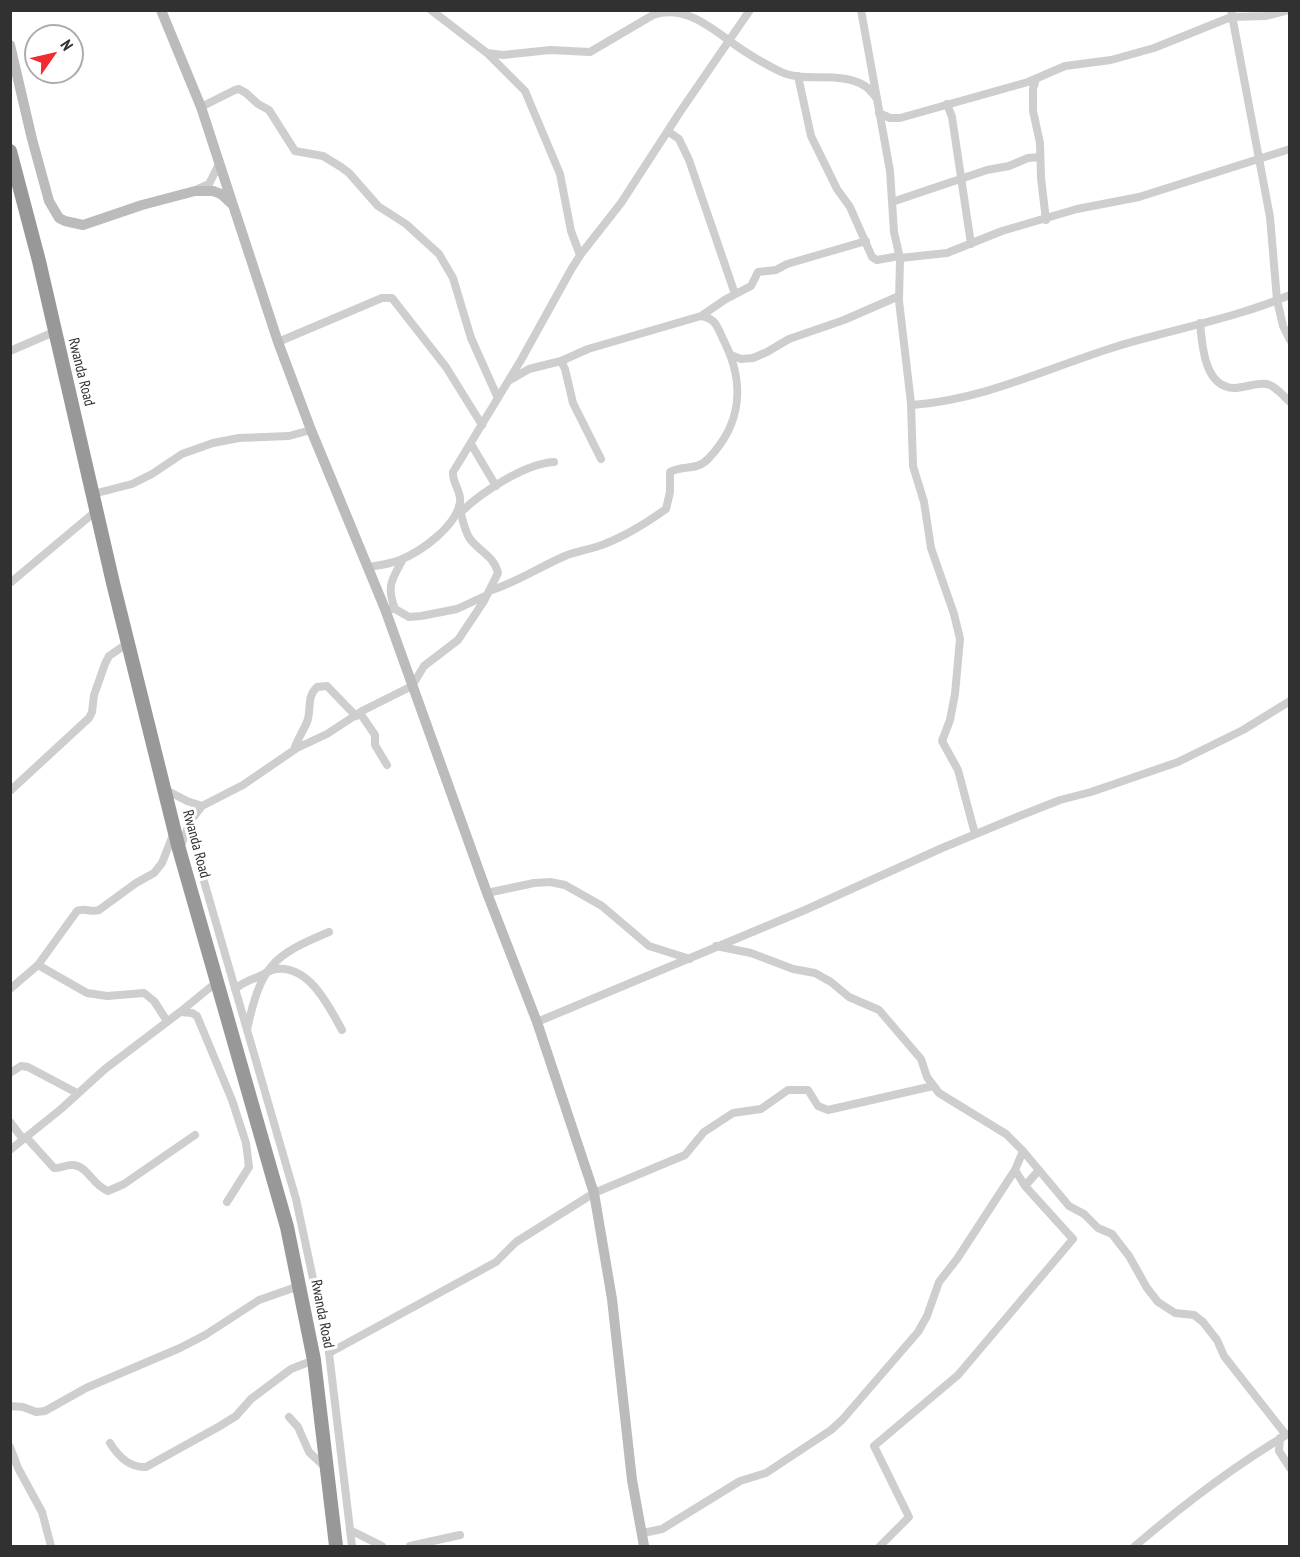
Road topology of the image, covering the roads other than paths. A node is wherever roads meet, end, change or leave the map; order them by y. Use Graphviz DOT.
graph roads {
  1 [pos="161,10"];
  2 [pos="431,10"];
  3 [pos="750,10"];
  4 [pos="861,10"];
  5 [pos="1289,10"];
  6 [pos="657,12"];
  7 [pos="1231,14"];
  8 [pos="730,42"];
  9 [pos="10,45"];
  10 [pos="488,54"];
  11 [pos="798,76"];
  12 [pos="1036,79"];
  13 [pos="878,100"];
  14 [pos="948,104"];
  15 [pos="201,107"];
  16 [pos="879,113"];
  17 [pos="896,119"];
  18 [pos="883,130"];
  19 [pos="669,132"];
  20 [pos="1290,149"];
  21 [pos="1040,157"];
  22 [pos="1259,158"];
  23 [pos="12,159"];
  24 [pos="219,164"];
  25 [pos="961,178"];
  26 [pos="195,191"];
  27 [pos="892,202"];
  28 [pos="233,205"];
  29 [pos="1046,220"];
  30 [pos="866,241"];
  31 [pos="971,244"];
  32 [pos="580,255"];
  33 [pos="899,257"];
  34 [pos="735,294"];
  35 [pos="1290,295"];
  36 [pos="900,296"];
  37 [pos="1277,300"];
  38 [pos="701,316"];
  39 [pos="1200,323"];
  40 [pos="54,332"];
  41 [pos="1290,340"];
  42 [pos="278,342"];
  43 [pos="10,351"];
  44 [pos="731,355"];
  45 [pos="561,361"];
  46 [pos="506,382"];
  47 [pos="497,396"];
  48 [pos="1290,402"];
  49 [pos="912,405"];
  50 [pos="482,425"];
  51 [pos="311,430"];
  52 [pos="471,444"];
  53 [pos="600,459"];
  54 [pos="554,462"];
  55 [pos="496,486"];
  56 [pos="93,494"];
  57 [pos="460,509"];
  58 [pos="96,511"];
  59 [pos="403,559"];
  60 [pos="369,567"];
  61 [pos="10,583"];
  62 [pos="488,593"];
  63 [pos="390,609"];
  64 [pos="128,644"];
  65 [pos="412,686"];
  66 [pos="1290,701"];
  67 [pos="358,714"];
  68 [pos="294,750"];
  69 [pos="387,765"];
  70 [pos="165,789"];
  71 [pos="10,791"];
  72 [pos="202,806"];
  73 [pos="182,829"];
  74 [pos="975,834"];
  75 [pos="487,893"];
  76 [pos="329,932"];
  77 [pos="716,946"];
  78 [pos="690,959"];
  79 [pos="38,965"];
  80 [pos="266,973"];
  81 [pos="218,981"];
  82 [pos="10,989"];
  83 [pos="235,989"];
  84 [pos="180,1012"];
  85 [pos="167,1021"];
  86 [pos="537,1022"];
  87 [pos="246,1030"];
  88 [pos="342,1030"];
  89 [pos="10,1073"];
  90 [pos="933,1086"];
  91 [pos="77,1093"];
  92 [pos="10,1122"];
  93 [pos="195,1136"];
  94 [pos="24,1138"];
  95 [pos="10,1150"];
  96 [pos="1023,1151"];
  97 [pos="1015,1170"];
  98 [pos="1040,1170"];
  99 [pos="1025,1186"];
  100 [pos="594,1193"];
  101 [pos="227,1202"];
  102 [pos="299,1286"];
  103 [pos="329,1353"];
  104 [pos="314,1360"];
  105 [pos="10,1406"];
  106 [pos="289,1417"];
  107 [pos="1285,1436"];
  108 [pos="110,1443"];
  109 [pos="10,1447"];
  110 [pos="1290,1468"];
  111 [pos="327,1469"];
  112 [pos="350,1530"];
  113 [pos="643,1533"];
  114 [pos="460,1535"];
  115 [pos="51,1546"];
  116 [pos="336,1546"];
  117 [pos="352,1546"];
  118 [pos="382,1546"];
  119 [pos="410,1546"];
  120 [pos="644,1546"];
  121 [pos="880,1546"];
  122 [pos="1135,1546"];
  1 -- 15 [label="street"];
  2 -- 10 [label="street"];
  3 -- 8 [label="street"];
  4 -- 13 [label="street"];
  5 -- 7 [label="street"];
  6 -- 8 [label="street"];
  6 -- 10 [label="street"];
  7 -- 12 [label="street"];
  7 -- 22 [label="street"];
  8 -- 11 [label="street"];
  8 -- 19 [label="street"];
  9 -- 26 [label="street"];
  10 -- 32 [label="street"];
  11 -- 13 [label="street"];
  11 -- 30 [label="street"];
  12 -- 14 [label="street"];
  12 -- 21 [label="street"];
  13 -- 16 [label="street"];
  14 -- 17 [label="street"];
  14 -- 25 [label="street"];
  15 -- 24 [label="street"];
  15 -- 47 [label="street"];
  16 -- 17 [label="street"];
  16 -- 18 [label="street"];
  17 -- 18 [label="street"];
  18 -- 27 [label="street"];
  19 -- 32 [label="street"];
  19 -- 34 [label="street"];
  20 -- 22 [label="street"];
  21 -- 25 [label="street"];
  21 -- 29 [label="street"];
  22 -- 29 [label="street"];
  22 -- 37 [label="street"];
  23 -- 40 [label="highway, Rwanda Road"];
  24 -- 26 [label="street"];
  24 -- 28 [label="street"];
  25 -- 27 [label="street"];
  25 -- 31 [label="street"];
  26 -- 28 [label="street"];
  27 -- 33 [label="street"];
  28 -- 42 [label="street"];
  29 -- 31 [label="street"];
  30 -- 33 [label="street"];
  30 -- 34 [label="street"];
  31 -- 33 [label="street"];
  32 -- 46 [label="street"];
  33 -- 36 [label="street"];
  34 -- 38 [label="street"];
  35 -- 37 [label="street"];
  36 -- 44 [label="street"];
  36 -- 49 [label="street"];
  37 -- 39 [label="street"];
  37 -- 41 [label="street"];
  38 -- 44 [label="street"];
  38 -- 45 [label="street"];
  39 -- 48 [label="street"];
  39 -- 49 [label="street"];
  40 -- 43 [label="street"];
  40 -- 56 [label="highway, Rwanda Road"];
  42 -- 50 [label="street"];
  42 -- 51 [label="street"];
  44 -- 62 [label="street"];
  45 -- 46 [label="street"];
  45 -- 53 [label="street"];
  46 -- 47 [label="street"];
  47 -- 50 [label="street"];
  49 -- 74 [label="street"];
  50 -- 52 [label="street"];
  51 -- 56 [label="street"];
  51 -- 60 [label="street"];
  52 -- 55 [label="street"];
  52 -- 57 [label="street"];
  54 -- 55 [label="street"];
  55 -- 57 [label="street"];
  56 -- 58 [label="highway, Rwanda Road"];
  57 -- 59 [label="street"];
  57 -- 62 [label="street"];
  58 -- 61 [label="street"];
  58 -- 64 [label="highway, Rwanda Road"];
  59 -- 60 [label="street"];
  59 -- 63 [label="street"];
  60 -- 63 [label="street"];
  62 -- 63 [label="street"];
  62 -- 65 [label="street"];
  63 -- 65 [label="street"];
  64 -- 70 [label="highway, Rwanda Road"];
  64 -- 71 [label="street"];
  65 -- 67 [label="street"];
  65 -- 75 [label="street"];
  66 -- 74 [label="street"];
  67 -- 68 [label="street"];
  67 -- 68 [label="street"];
  67 -- 69 [label="street"];
  68 -- 72 [label="street"];
  70 -- 72 [label="street"];
  70 -- 73 [label="highway, Rwanda Road"];
  72 -- 73 [label="street"];
  73 -- 79 [label="street"];
  73 -- 81 [label="highway, Rwanda Road"];
  73 -- 83 [label="street"];
  74 -- 77 [label="street"];
  75 -- 78 [label="street"];
  75 -- 86 [label="street"];
  76 -- 80 [label="street"];
  77 -- 78 [label="street"];
  77 -- 90 [label="street"];
  78 -- 86 [label="street"];
  79 -- 82 [label="street"];
  79 -- 85 [label="street"];
  80 -- 83 [label="street"];
  80 -- 87 [label="street"];
  80 -- 88 [label="street"];
  81 -- 84 [label="street"];
  81 -- 102 [label="highway, Rwanda Road"];
  83 -- 87 [label="street"];
  84 -- 85 [label="street"];
  84 -- 101 [label="street"];
  85 -- 91 [label="street"];
  86 -- 100 [label="street"];
  87 -- 103 [label="street"];
  89 -- 91 [label="street"];
  90 -- 96 [label="street"];
  90 -- 100 [label="street"];
  91 -- 94 [label="street"];
  92 -- 94 [label="street"];
  93 -- 94 [label="street"];
  94 -- 95 [label="street"];
  96 -- 97 [label="street"];
  96 -- 98 [label="street"];
  97 -- 99 [label="street"];
  97 -- 113 [label="street"];
  98 -- 99 [label="street"];
  98 -- 107 [label="street"];
  99 -- 121 [label="street"];
  100 -- 103 [label="street"];
  100 -- 113 [label="street"];
  102 -- 104 [label="highway, Rwanda Road"];
  102 -- 105 [label="street"];
  103 -- 112 [label="street"];
  104 -- 108 [label="street"];
  104 -- 111 [label="highway, Rwanda Road"];
  106 -- 111 [label="street"];
  107 -- 110 [label="street"];
  107 -- 122 [label="street"];
  109 -- 115 [label="street"];
  111 -- 116 [label="highway, Rwanda Road"];
  112 -- 117 [label="street"];
  112 -- 118 [label="street"];
  113 -- 120 [label="street"];
  114 -- 119 [label="street"];
}
